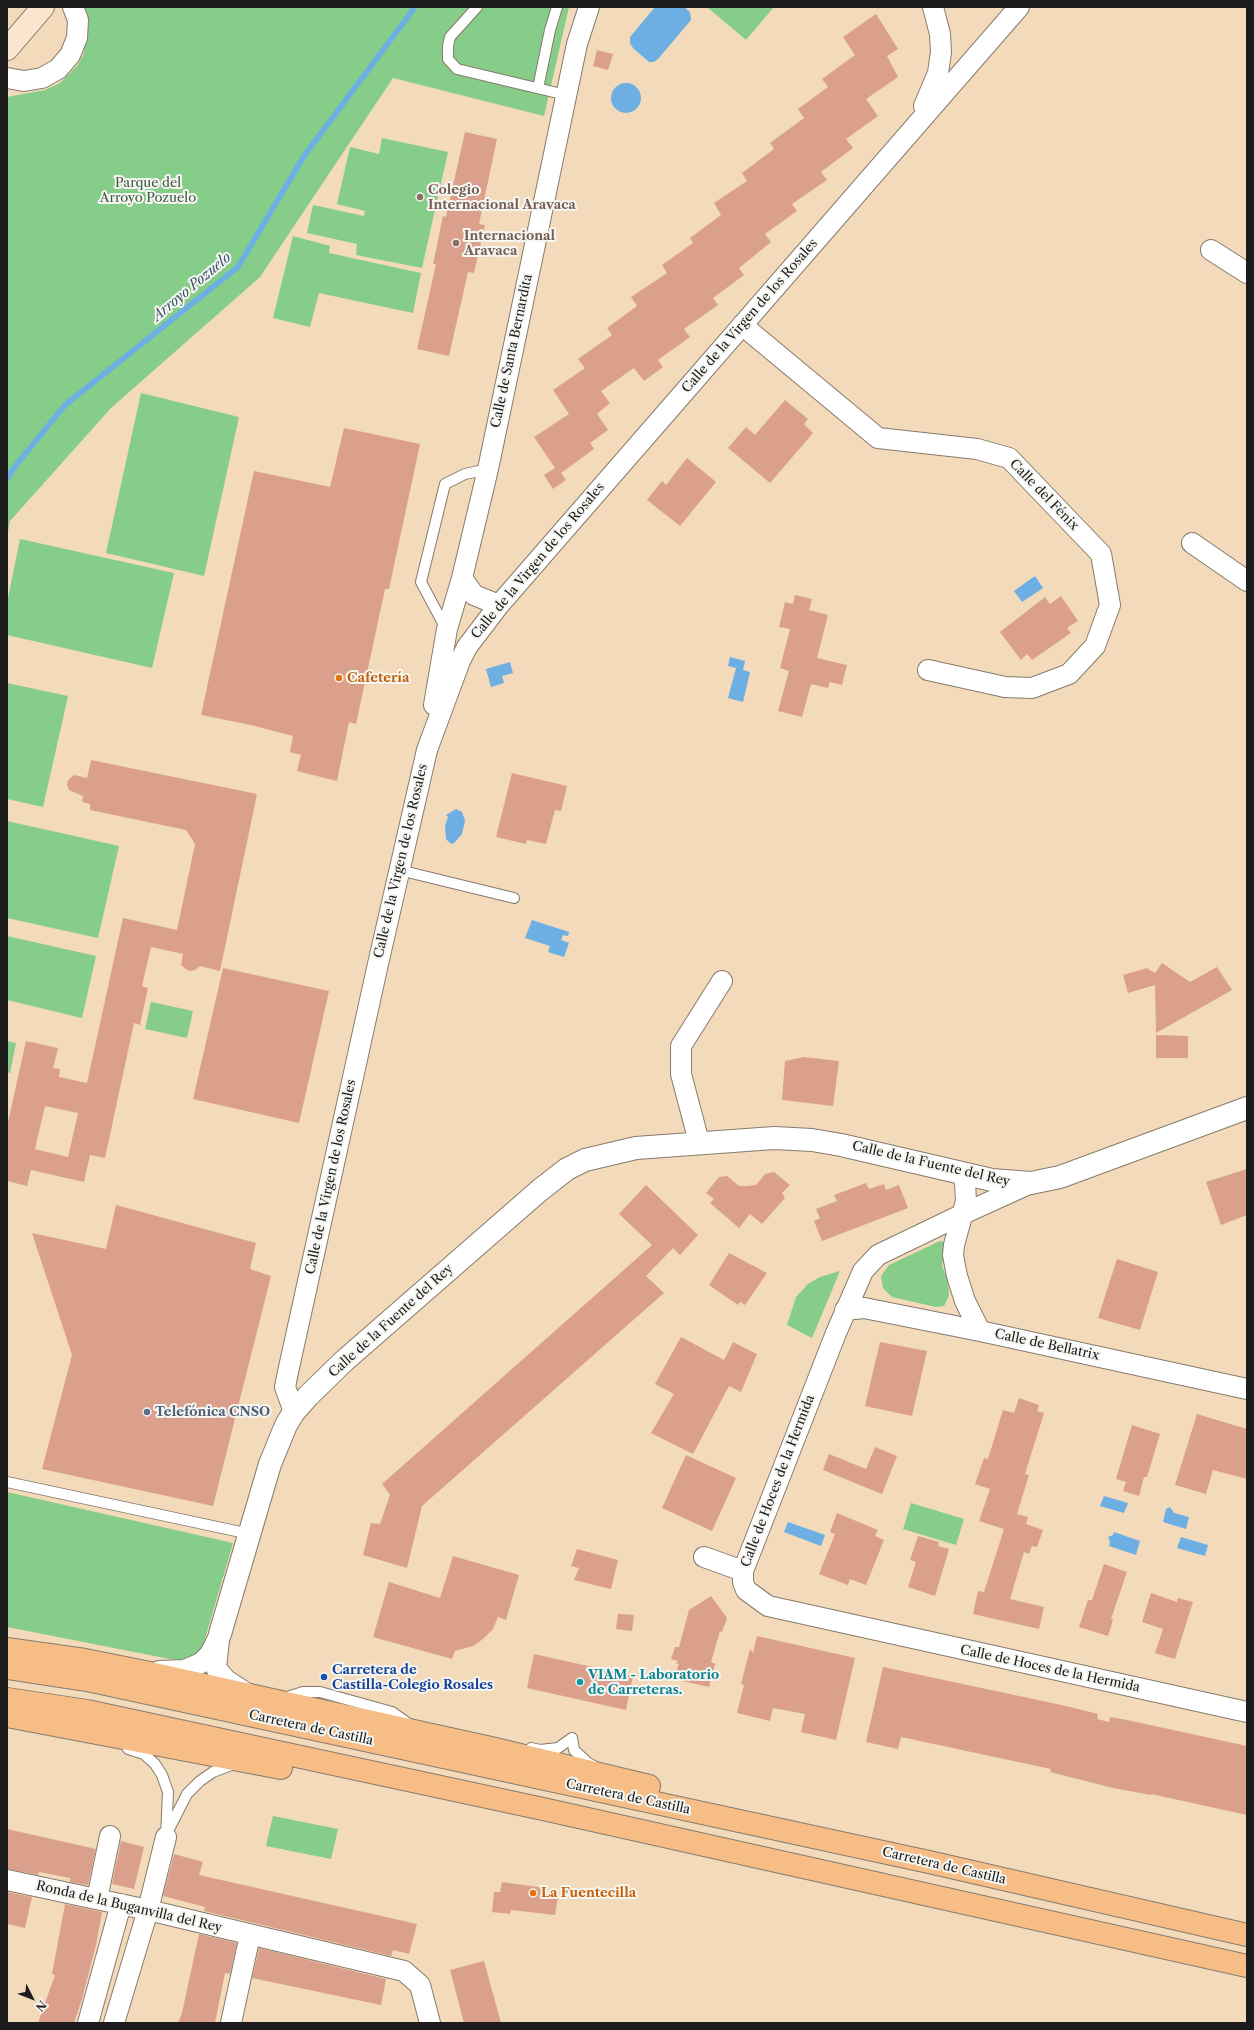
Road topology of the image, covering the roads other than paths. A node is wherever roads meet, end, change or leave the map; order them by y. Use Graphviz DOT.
graph roads {
  1 [pos="43,7"];
  2 [pos="73,7"];
  3 [pos="477,7"];
  4 [pos="557,7"];
  5 [pos="589,7"];
  6 [pos="934,7"];
  7 [pos="1019,7"];
  8 [pos="7,49"];
  9 [pos="7,78"];
  10 [pos="538,88"];
  11 [pos="566,95"];
  12 [pos="918,121"];
  13 [pos="1210,250"];
  14 [pos="1247,272"];
  15 [pos="742,325"];
  16 [pos="488,469"];
  17 [pos="1192,543"];
  18 [pos="462,578"];
  19 [pos="1247,581"];
  20 [pos="499,605"];
  21 [pos="447,629"];
  22 [pos="928,670"];
  23 [pos="426,750"];
  24 [pos="399,870"];
  25 [pos="514,898"];
  26 [pos="722,981"];
  27 [pos="1247,1108"];
  28 [pos="699,1142"];
  29 [pos="940,1169"];
  30 [pos="961,1173"];
  31 [pos="1031,1183"];
  32 [pos="957,1217"];
  33 [pos="845,1310"];
  34 [pos="980,1330"];
  35 [pos="1247,1389"];
  36 [pos="294,1412"];
  37 [pos="7,1482"];
  38 [pos="250,1534"];
  39 [pos="704,1557"];
  40 [pos="743,1571"];
  41 [pos="7,1634"];
  42 [pos="220,1634"];
  43 [pos="7,1649"];
  44 [pos="85,1660"];
  45 [pos="7,1668"];
  46 [pos="145,1672"];
  47 [pos="248,1694"];
  48 [pos="7,1699"];
  49 [pos="1247,1712"];
  50 [pos="7,1716"];
  51 [pos="52,1724"];
  52 [pos="247,1762"];
  53 [pos="543,1809"];
  54 [pos="167,1834"];
  55 [pos="110,1836"];
  56 [pos="929,1862"];
  57 [pos="7,1880"];
  58 [pos="97,1899"];
  59 [pos="120,1904"];
  60 [pos="148,1910"];
  61 [pos="250,1935"];
  62 [pos="1247,1936"];
  63 [pos="1247,1966"];
  64 [pos="88,2023"];
  65 [pos="114,2023"];
  66 [pos="231,2023"];
  67 [pos="430,2023"];
  1 -- 8 [label="main road"];
  2 -- 9 [label="street"];
  3 -- 10 [label="lane"];
  4 -- 10 [label="lane"];
  5 -- 11 [label="street, Calle de Santa Bernardita"];
  6 -- 12 [label="street"];
  7 -- 12 [label="street, Calle de la Virgen de los Rosales"];
  10 -- 11 [label="lane"];
  11 -- 16 [label="street, Calle de Santa Bernardita"];
  12 -- 15 [label="street, Calle de la Virgen de los Rosales"];
  13 -- 14 [label="street"];
  15 -- 20 [label="street, Calle de la Virgen de los Rosales"];
  15 -- 22 [label="street, Calle del Fénix"];
  16 -- 18 [label="street, Calle de Santa Bernardita"];
  16 -- 21 [label="lane"];
  17 -- 19 [label="street"];
  18 -- 20 [label="street"];
  18 -- 21 [label="street, Calle de Santa Bernardita"];
  20 -- 23 [label="street, Calle de la Virgen de los Rosales"];
  21 -- 23 [label="street, Calle de Santa Bernardita"];
  23 -- 24 [label="street, Calle de la Virgen de los Rosales"];
  24 -- 25 [label="lane"];
  24 -- 36 [label="street, Calle de la Virgen de los Rosales"];
  26 -- 28 [label="street"];
  27 -- 31 [label="street, Calle de la Fuente del Rey"];
  28 -- 29 [label="street, Calle de la Fuente del Rey"];
  28 -- 36 [label="street, Calle de la Fuente del Rey"];
  29 -- 30 [label="street, Calle de la Fuente del Rey"];
  29 -- 32 [label="street"];
  30 -- 31 [label="street, Calle de la Fuente del Rey"];
  30 -- 32 [label="street"];
  31 -- 32 [label="street, Calle de Hoces de la Hermida"];
  32 -- 33 [label="street, Calle de Hoces de la Hermida"];
  32 -- 34 [label="street"];
  33 -- 34 [label="street, Calle de Bellatrix"];
  33 -- 40 [label="street, Calle de Hoces de la Hermida"];
  34 -- 35 [label="street, Calle de Bellatrix"];
  36 -- 38 [label="street, Calle de la Fuente del Rey"];
  37 -- 38 [label="lane"];
  38 -- 42 [label="street, Calle de la Fuente del Rey"];
  39 -- 40 [label="street"];
  40 -- 49 [label="street, Calle de Hoces de la Hermida"];
  41 -- 44 [label="highway"];
  42 -- 46 [label="street, Calle de la Fuente del Rey"];
  42 -- 47 [label="street, Calle de la Fuente del Rey"];
  43 -- 44 [label="highway"];
  44 -- 46 [label="highway"];
  45 -- 56 [label="highway, Carretera de Castilla"];
  46 -- 47 [label="highway"];
  47 -- 56 [label="highway"];
  48 -- 53 [label="highway"];
  50 -- 51 [label="highway"];
  51 -- 52 [label="highway"];
  51 -- 54 [label="lane"];
  52 -- 53 [label="highway"];
  52 -- 54 [label="lane"];
  53 -- 63 [label="highway"];
  54 -- 60 [label="street"];
  55 -- 58 [label="street"];
  56 -- 62 [label="highway, Carretera de Castilla"];
  57 -- 58 [label="street, Ronda de la Buganvilla del Rey"];
  58 -- 59 [label="street, Ronda de la Buganvilla del Rey"];
  59 -- 60 [label="street, Ronda de la Buganvilla del Rey"];
  59 -- 64 [label="street"];
  60 -- 61 [label="street, Ronda de la Buganvilla del Rey"];
  60 -- 65 [label="street"];
  61 -- 66 [label="street"];
  61 -- 67 [label="street, Ronda de la Buganvilla del Rey"];
}
